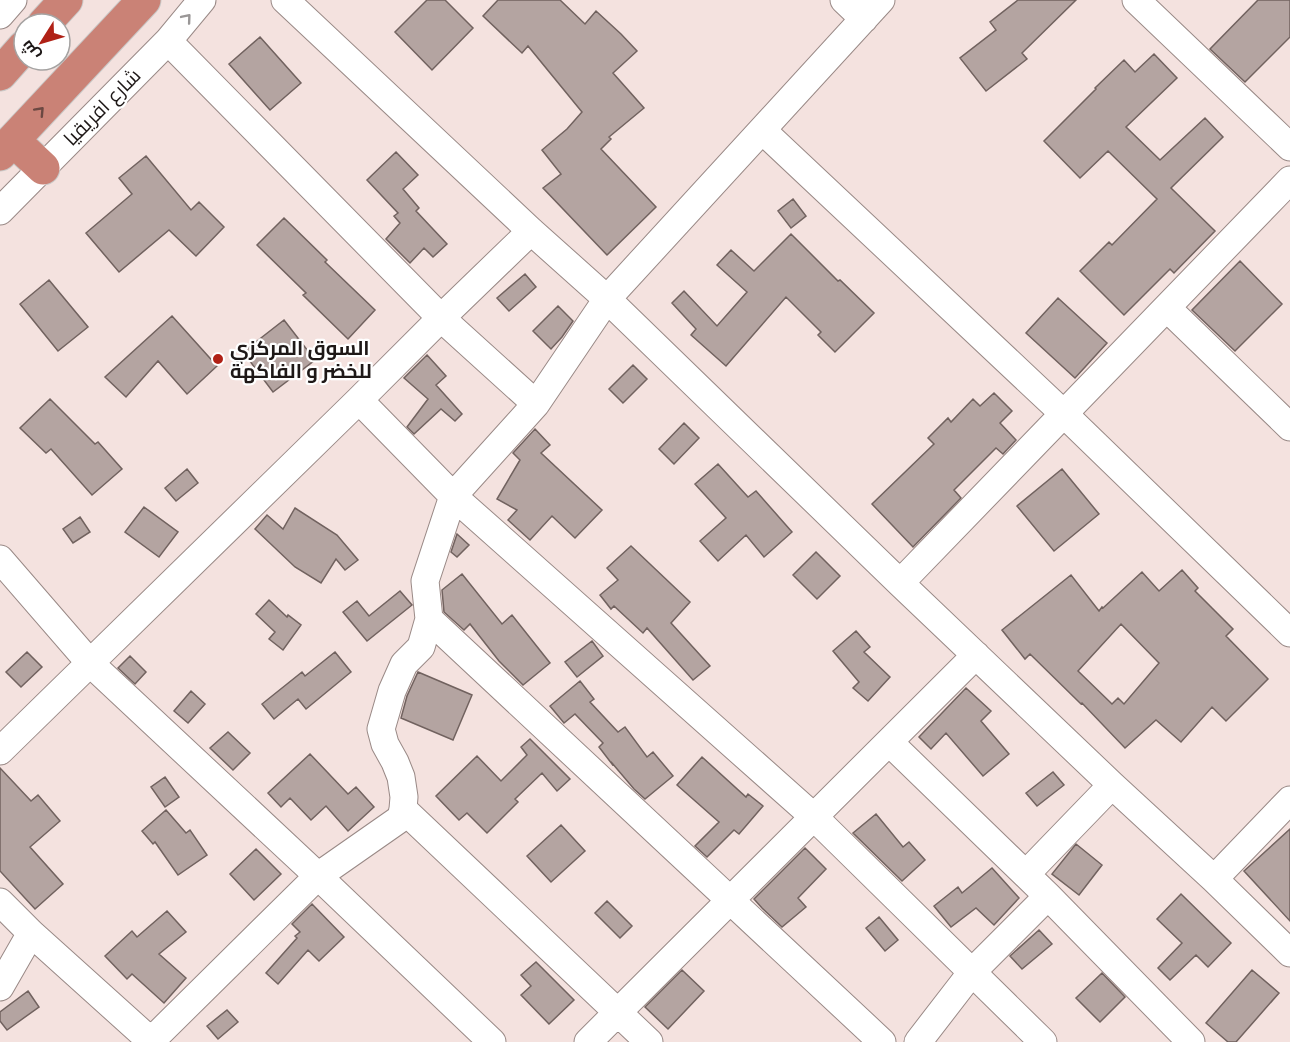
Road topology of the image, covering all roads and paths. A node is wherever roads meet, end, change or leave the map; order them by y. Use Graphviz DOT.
graph roads {
  1 [pos="14,0"];
  2 [pos="66,0"];
  3 [pos="144,0"];
  4 [pos="202,0"];
  5 [pos="285,0"];
  6 [pos="844,0"];
  7 [pos="1136,0"];
  8 [pos="872,9"];
  9 [pos="55,12"];
  10 [pos="0,15"];
  11 [pos="168,41"];
  12 [pos="12,60"];
  13 [pos="0,74"];
  14 [pos="762,130"];
  15 [pos="6,147"];
  16 [pos="1290,147"];
  17 [pos="43,168"];
  18 [pos="1290,180"];
  19 [pos="0,211"];
  20 [pos="531,231"];
  21 [pos="606,299"];
  22 [pos="1167,308"];
  23 [pos="441,318"];
  24 [pos="358,400"];
  25 [pos="536,404"];
  26 [pos="1064,414"];
  27 [pos="1290,427"];
  28 [pos="453,496"];
  29 [pos="0,559"];
  30 [pos="900,583"];
  31 [pos="429,619"];
  32 [pos="1290,633"];
  33 [pos="976,655"];
  34 [pos="90,663"];
  35 [pos="889,742"];
  36 [pos="0,751"];
  37 [pos="1112,785"];
  38 [pos="1290,800"];
  39 [pos="403,809"];
  40 [pos="814,817"];
  41 [pos="1026,874"];
  42 [pos="318,876"];
  43 [pos="1214,879"];
  44 [pos="1048,896"];
  45 [pos="730,900"];
  46 [pos="0,902"];
  47 [pos="31,933"];
  48 [pos="1290,953"];
  49 [pos="972,972"];
  50 [pos="0,987"];
  51 [pos="618,1012"];
  52 [pos="151,1041"];
  53 [pos="492,1042"];
  54 [pos="588,1042"];
  55 [pos="649,1042"];
  56 [pos="882,1042"];
  57 [pos="918,1042"];
  58 [pos="1043,1042"];
  59 [pos="1191,1042"];
  1 -- 10 [label="street"];
  2 -- 9 [label="highway"];
  15 -- 3 [label="highway, شارع افريقيا, one-way"];
  11 -- 4 [label="street, شارع افريقيا, one-way"];
  5 -- 20 [label="street"];
  6 -- 8 [label="street"];
  7 -- 16 [label="street"];
  8 -- 14 [label="street"];
  11 -- 17 [label="street, شارع افريقيا"];
  11 -- 23 [label="street"];
  12 -- 13 [label="highway"];
  14 -- 21 [label="street"];
  14 -- 26 [label="street"];
  15 -- 17 [label="highway"];
  17 -- 19 [label="street, شارع افريقيا"];
  18 -- 22 [label="street"];
  20 -- 21 [label="street"];
  20 -- 23 [label="street"];
  21 -- 25 [label="street"];
  21 -- 30 [label="street"];
  22 -- 26 [label="street"];
  22 -- 27 [label="street"];
  23 -- 24 [label="street"];
  23 -- 25 [label="street"];
  24 -- 28 [label="street"];
  24 -- 34 [label="street"];
  25 -- 28 [label="street"];
  26 -- 30 [label="street"];
  26 -- 32 [label="street"];
  28 -- 31 [label="street"];
  28 -- 40 [label="street"];
  29 -- 34 [label="street"];
  30 -- 33 [label="street"];
  31 -- 39 [label="street"];
  31 -- 45 [label="street"];
  33 -- 35 [label="street"];
  33 -- 37 [label="street"];
  34 -- 36 [label="street"];
  34 -- 42 [label="street"];
  35 -- 40 [label="street"];
  35 -- 41 [label="street"];
  37 -- 41 [label="street"];
  37 -- 43 [label="street"];
  38 -- 43 [label="street"];
  39 -- 42 [label="street"];
  39 -- 51 [label="street"];
  40 -- 45 [label="street"];
  40 -- 49 [label="street"];
  41 -- 44 [label="street"];
  42 -- 52 [label="street"];
  42 -- 53 [label="street"];
  43 -- 48 [label="street"];
  44 -- 49 [label="street"];
  44 -- 59 [label="street"];
  45 -- 51 [label="street"];
  45 -- 56 [label="street"];
  46 -- 47 [label="street"];
  47 -- 50 [label="street"];
  47 -- 52 [label="street"];
  49 -- 57 [label="street"];
  49 -- 58 [label="street"];
  51 -- 54 [label="street"];
  51 -- 55 [label="street"];
}
